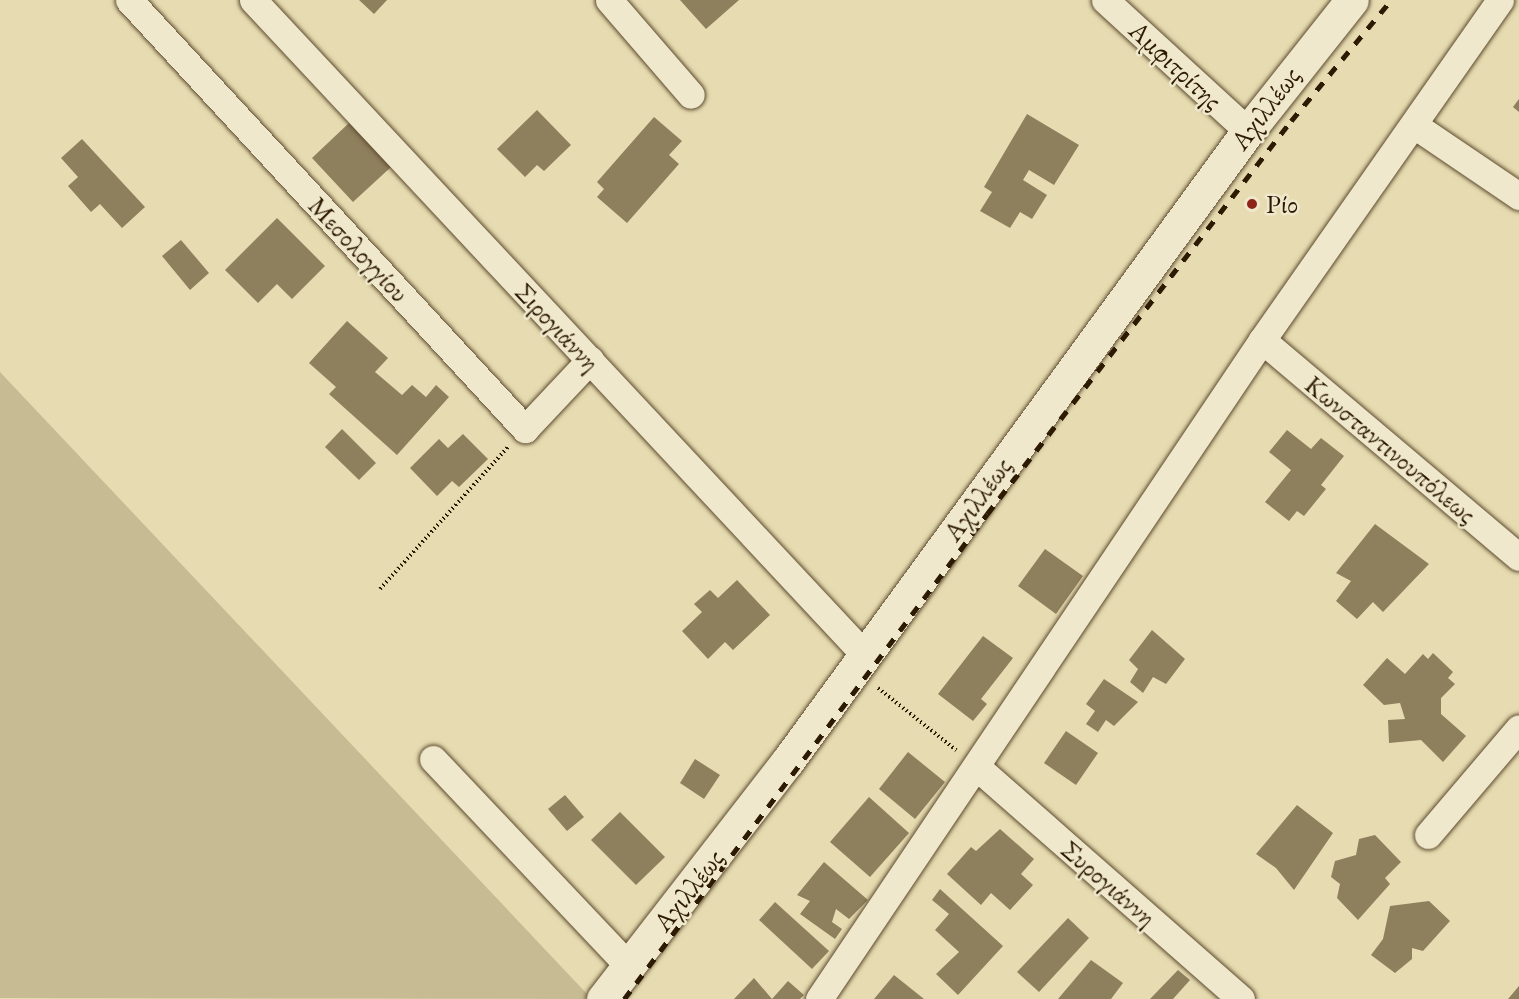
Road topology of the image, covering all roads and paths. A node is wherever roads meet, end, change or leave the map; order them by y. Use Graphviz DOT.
graph roads {
  1 [pos="129,0"];
  2 [pos="253,0"];
  3 [pos="609,0"];
  4 [pos="1105,0"];
  5 [pos="1352,0"];
  6 [pos="1500,0"];
  7 [pos="691,95"];
  8 [pos="1414,125"];
  9 [pos="1248,131"];
  10 [pos="1519,196"];
  11 [pos="1262,340"];
  12 [pos="590,360"];
  13 [pos="525,429"];
  14 [pos="1519,557"];
  15 [pos="380,589"];
  16 [pos="859,661"];
  17 [pos="1519,728"];
  18 [pos="433,759"];
  19 [pos="978,768"];
  20 [pos="1428,835"];
  21 [pos="629,966"];
  22 [pos="603,999"];
  23 [pos="819,999"];
  24 [pos="1241,999"];
  1 -- 13 [label="street, Μεσολογγίου"];
  2 -- 12 [label="street, Σιρογιάννη"];
  3 -- 7 [label="street"];
  4 -- 9 [label="street, Αμφιτρίτης"];
  5 -- 9 [label="street, Αχιλλέως"];
  6 -- 8 [label="street"];
  8 -- 10 [label="street"];
  8 -- 11 [label="street"];
  9 -- 16 [label="street, Αχιλλέως"];
  11 -- 14 [label="street, Κωνσταντινουπόλεως"];
  11 -- 19 [label="street"];
  12 -- 13 [label="street"];
  12 -- 16 [label="street, Σιρογιάννη"];
  13 -- 15 [label="path"];
  16 -- 19 [label="path"];
  16 -- 21 [label="street, Αχιλλέως"];
  17 -- 20 [label="street"];
  18 -- 21 [label="street"];
  19 -- 23 [label="street"];
  19 -- 24 [label="street, Συρογιάννη"];
  21 -- 22 [label="street, Αχιλλέως"];
}
